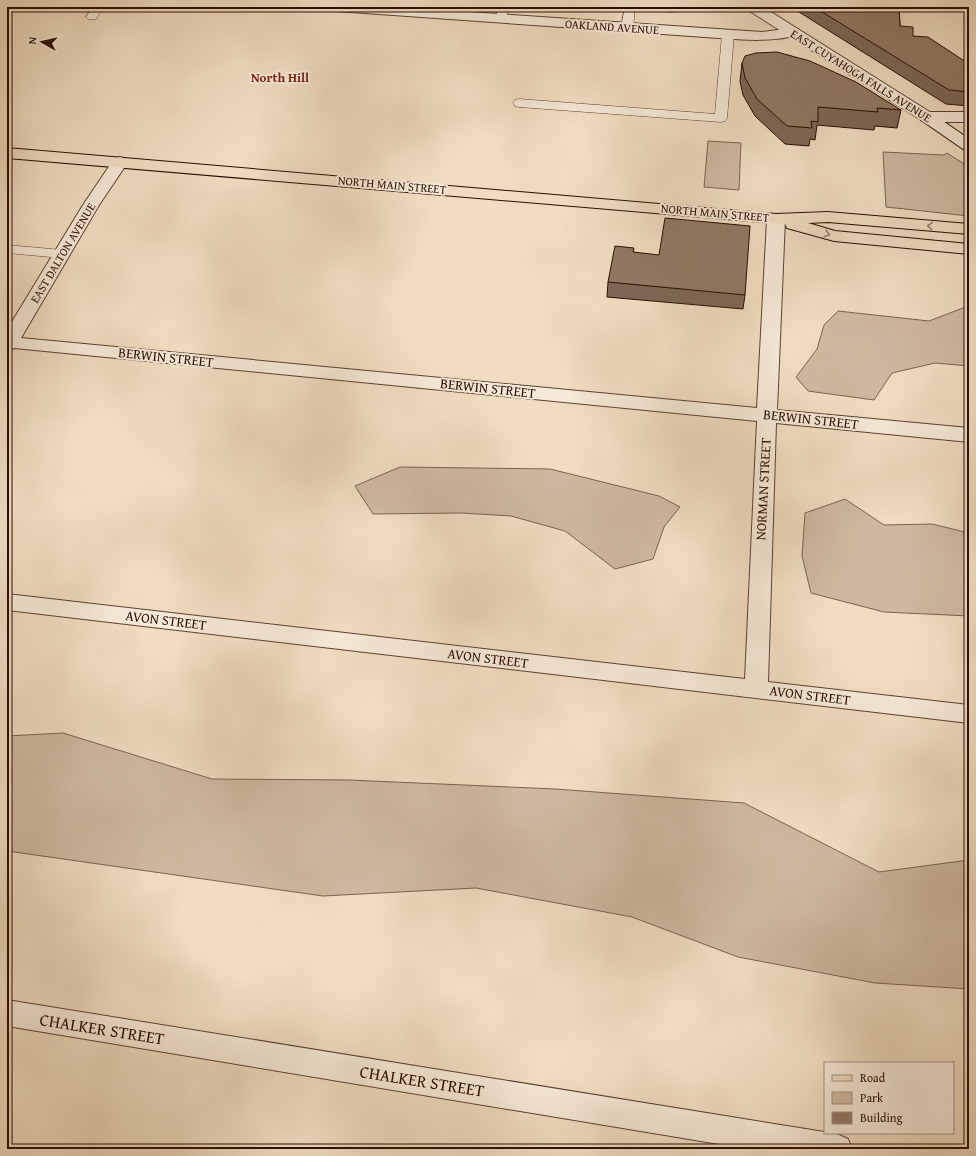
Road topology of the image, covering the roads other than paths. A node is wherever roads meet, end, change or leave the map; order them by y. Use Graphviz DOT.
graph roads {
  1 [pos="98,7"];
  2 [pos="336,7"];
  3 [pos="630,7"];
  4 [pos="652,7"];
  5 [pos="678,7"];
  6 [pos="753,7"];
  7 [pos="502,13"];
  8 [pos="92,17"];
  9 [pos="627,28"];
  10 [pos="793,32"];
  11 [pos="728,35"];
  12 [pos="519,103"];
  13 [pos="927,117"];
  14 [pos="969,118"];
  15 [pos="969,146"];
  16 [pos="7,153"];
  17 [pos="120,162"];
  18 [pos="776,219"];
  19 [pos="967,229"];
  20 [pos="7,249"];
  21 [pos="969,249"];
  22 [pos="62,254"];
  23 [pos="8,343"];
  24 [pos="767,415"];
  25 [pos="969,435"];
  26 [pos="7,602"];
  27 [pos="756,688"];
  28 [pos="969,714"];
  29 [pos="7,1013"];
  30 [pos="837,1149"];
  1 -- 8 [label="lane"];
  2 -- 7 [label="street, OAKLAND AVENUE"];
  3 -- 9 [label="lane"];
  4 -- 5 [label="lane"];
  6 -- 10 [label="street, EAST CUYAHOGA FALLS AVENUE"];
  7 -- 9 [label="street, OAKLAND AVENUE"];
  9 -- 11 [label="street, OAKLAND AVENUE"];
  10 -- 11 [label="street, OAKLAND AVENUE"];
  10 -- 13 [label="street, EAST CUYAHOGA FALLS AVENUE"];
  11 -- 12 [label="lane"];
  13 -- 14 [label="street"];
  13 -- 15 [label="street, EAST CUYAHOGA FALLS AVENUE"];
  16 -- 17 [label="main road, NORTH MAIN STREET"];
  17 -- 18 [label="main road, NORTH MAIN STREET"];
  17 -- 22 [label="street, EAST DALTON AVENUE"];
  19 -- 18 [label="main road, NORTH MAIN STREET, one-way"];
  18 -- 21 [label="main road, NORTH MAIN STREET, one-way"];
  18 -- 24 [label="street, NORMAN STREET"];
  20 -- 22 [label="lane"];
  22 -- 23 [label="street, EAST DALTON AVENUE"];
  23 -- 24 [label="street, BERWIN STREET"];
  24 -- 25 [label="street, BERWIN STREET"];
  24 -- 27 [label="street, NORMAN STREET"];
  26 -- 27 [label="street, AVON STREET"];
  27 -- 28 [label="street, AVON STREET"];
  29 -- 30 [label="street, CHALKER STREET"];
}
